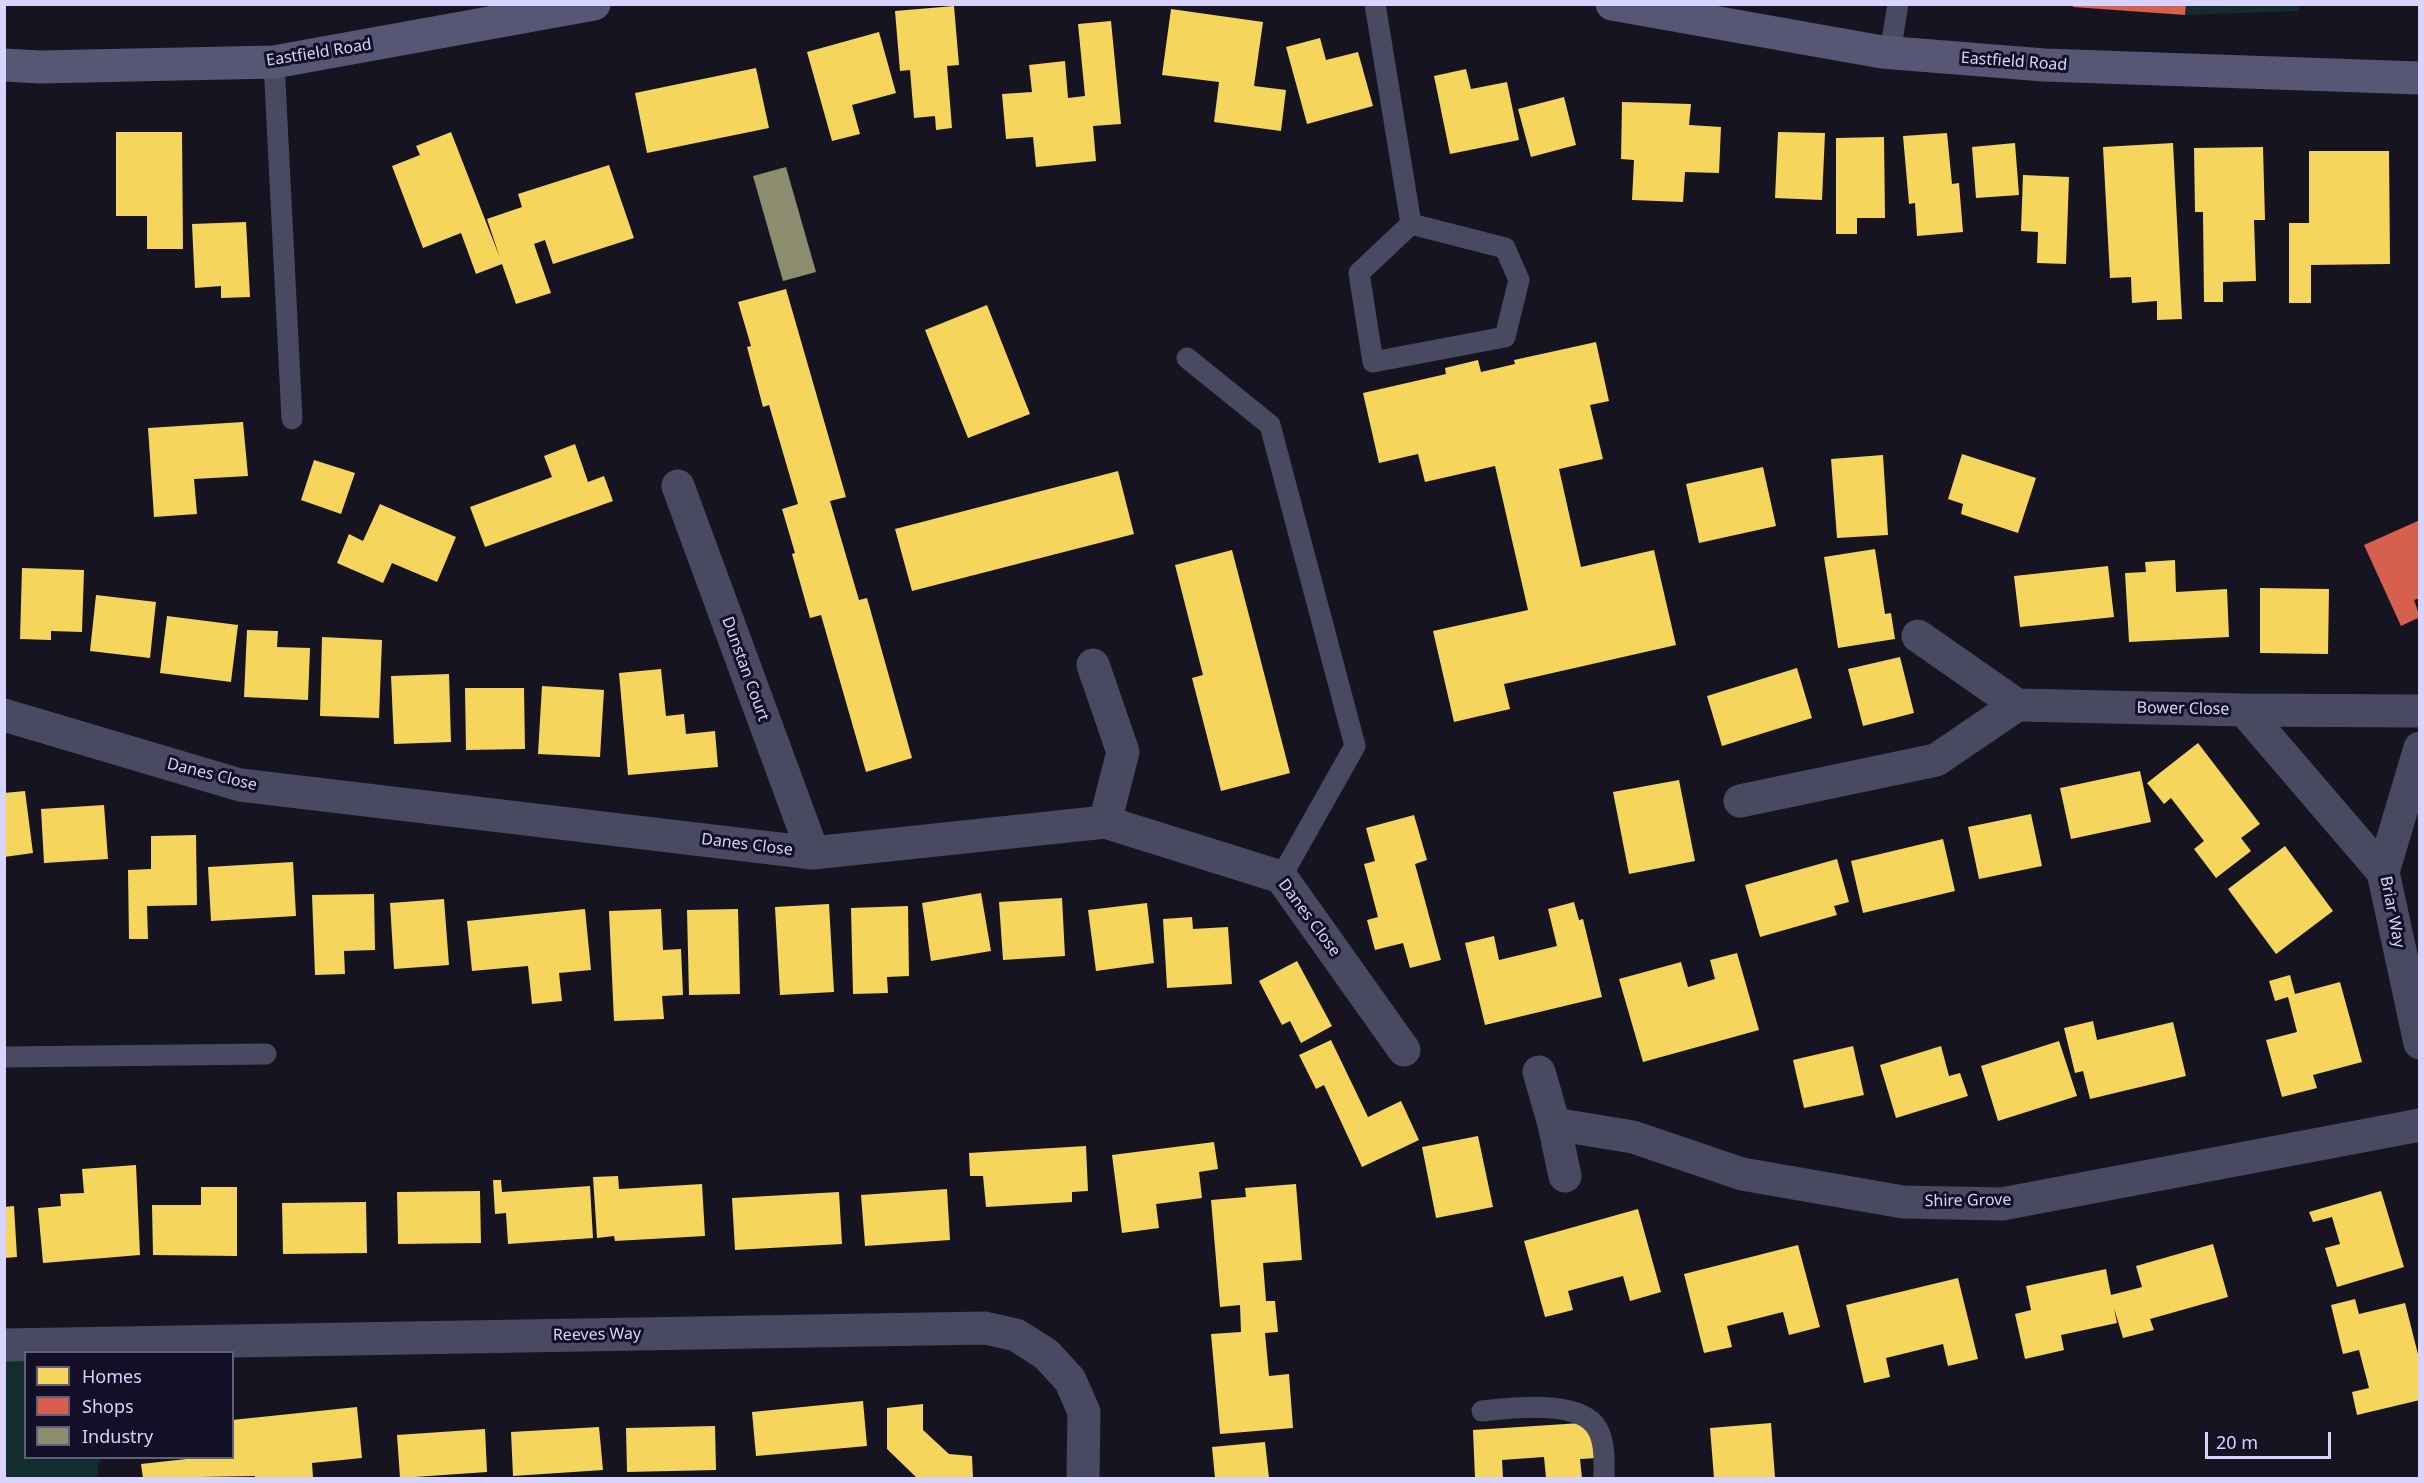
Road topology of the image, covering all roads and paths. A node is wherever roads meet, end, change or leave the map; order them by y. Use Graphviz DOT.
graph roads {
  1 [pos="594,4"];
  2 [pos="1375,4"];
  3 [pos="1612,4"];
  4 [pos="1898,4"];
  5 [pos="552,8"];
  6 [pos="1890,53"];
  7 [pos="274,62"];
  8 [pos="4,65"];
  9 [pos="2420,78"];
  10 [pos="1412,224"];
  11 [pos="1187,358"];
  12 [pos="292,419"];
  13 [pos="678,486"];
  14 [pos="1918,636"];
  15 [pos="1093,665"];
  16 [pos="2017,705"];
  17 [pos="2244,710"];
  18 [pos="2420,711"];
  19 [pos="4,715"];
  20 [pos="2420,748"];
  21 [pos="1740,801"];
  22 [pos="1105,822"];
  23 [pos="813,853"];
  24 [pos="2383,872"];
  25 [pos="1281,877"];
  26 [pos="2420,1042"];
  27 [pos="1404,1050"];
  28 [pos="266,1054"];
  29 [pos="4,1057"];
  30 [pos="1539,1072"];
  31 [pos="1554,1124"];
  32 [pos="2420,1125"];
  33 [pos="1565,1176"];
  34 [pos="4,1345"];
  35 [pos="1482,1411"];
  36 [pos="1083,1479"];
  37 [pos="1604,1479"];
  1 -- 5 [label="street, Eastfield Road"];
  2 -- 10 [label="lane"];
  3 -- 6 [label="street, Eastfield Road"];
  4 -- 6 [label="lane"];
  5 -- 7 [label="street, Eastfield Road"];
  6 -- 9 [label="street, Eastfield Road"];
  7 -- 8 [label="street, Eastfield Road"];
  7 -- 12 [label="lane"];
  10 -- 10 [label="lane"];
  11 -- 25 [label="lane"];
  13 -- 23 [label="street, Dunstan Court"];
  14 -- 16 [label="street"];
  15 -- 22 [label="street"];
  16 -- 17 [label="street, Bower Close"];
  16 -- 21 [label="street"];
  17 -- 18 [label="street"];
  17 -- 24 [label="street, Bower Close"];
  19 -- 23 [label="street, Danes Close"];
  20 -- 24 [label="street, Briar Way"];
  22 -- 23 [label="street, Danes Close"];
  22 -- 25 [label="street, Danes Close"];
  24 -- 26 [label="street, Briar Way"];
  25 -- 27 [label="street, Danes Close"];
  28 -- 29 [label="lane"];
  30 -- 31 [label="street"];
  31 -- 32 [label="street, Shire Grove"];
  31 -- 33 [label="street"];
  34 -- 36 [label="street, Reeves Way"];
  35 -- 37 [label="lane"];
}
